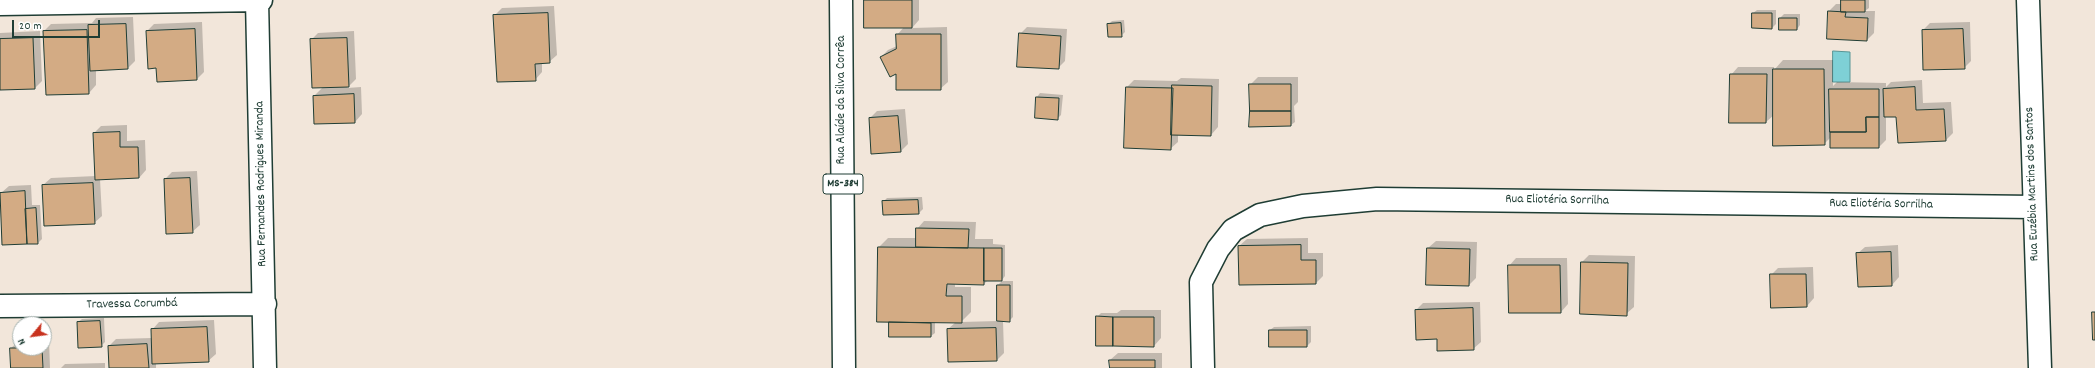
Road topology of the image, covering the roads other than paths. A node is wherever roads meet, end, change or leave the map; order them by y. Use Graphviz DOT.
graph roads {
  1 [pos="257,0"];
  2 [pos="261,0"];
  3 [pos="841,0"];
  4 [pos="2028,0"];
  5 [pos="0,4"];
  6 [pos="2034,207"];
  7 [pos="265,304"];
  8 [pos="0,306"];
  9 [pos="265,368"];
  10 [pos="844,368"];
  11 [pos="1203,368"];
  12 [pos="2040,368"];
  1 -- 2 [label="street"];
  1 -- 5 [label="street"];
  1 -- 7 [label="street, Rua Fernandes Rodrigues Miranda"];
  3 -- 10 [label="street, Rua Alaíde da Silva Corrêa / MS-384"];
  4 -- 6 [label="street, Rua Euzébia Martins dos Santos"];
  6 -- 11 [label="street, Rua Eliotéria Sorrilha"];
  6 -- 12 [label="street, Rua Euzébia Martins dos Santos"];
  7 -- 8 [label="street, Travessa Corumbá"];
  7 -- 9 [label="street, Rua Fernandes Rodrigues Miranda"];
}
